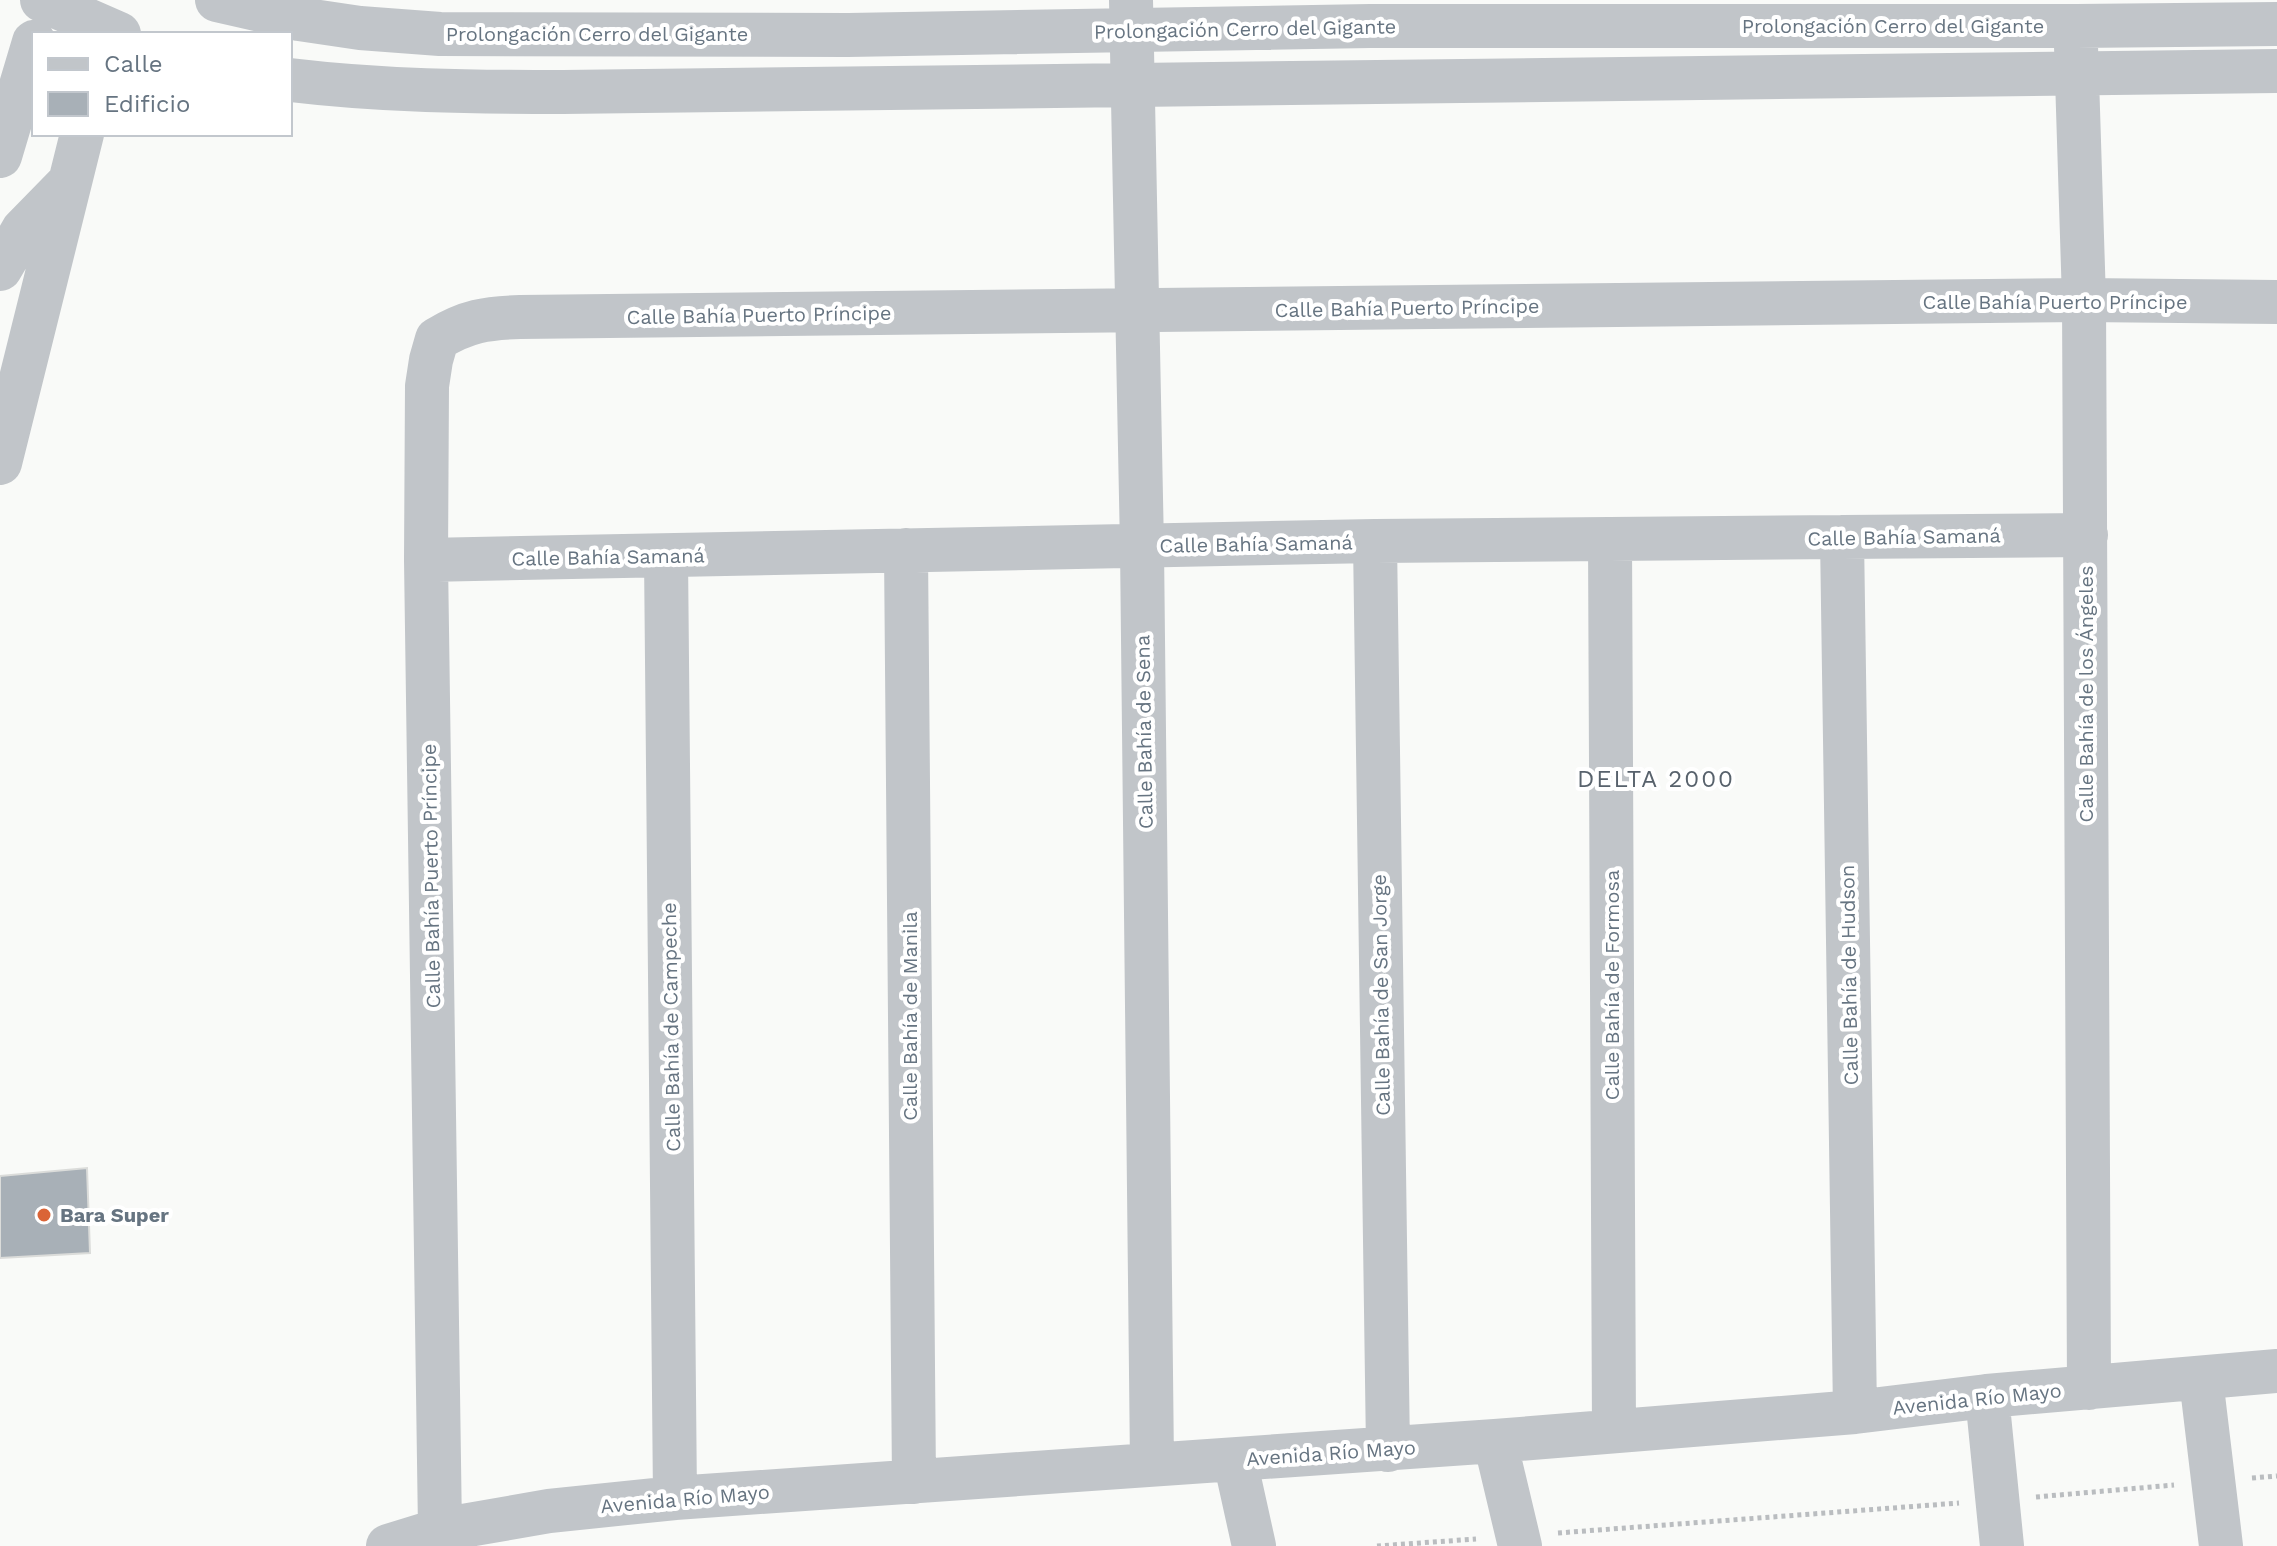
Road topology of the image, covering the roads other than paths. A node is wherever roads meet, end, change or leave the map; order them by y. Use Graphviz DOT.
graph roads {
  1 [pos="217,0"];
  2 [pos="1370,13"];
  3 [pos="1617,13"];
  4 [pos="1847,13"];
  5 [pos="2076,13"];
  6 [pos="41,16"];
  7 [pos="1131,16"];
  8 [pos="2277,24"];
  9 [pos="114,25"];
  10 [pos="32,47"];
  11 [pos="2277,71"];
  12 [pos="2076,73"];
  13 [pos="292,80"];
  14 [pos="1133,85"];
  15 [pos="81,136"];
  16 [pos="0,156"];
  17 [pos="69,183"];
  18 [pos="0,269"];
  19 [pos="2084,300"];
  20 [pos="2277,302"];
  21 [pos="1136,311"];
  22 [pos="0,463"];
  23 [pos="2086,535"];
  24 [pos="1842,537"];
  25 [pos="1610,539"];
  26 [pos="1375,541"];
  27 [pos="1142,547"];
  28 [pos="906,550"];
  29 [pos="666,556"];
  30 [pos="426,560"];
  31 [pos="2277,1371"];
  32 [pos="2201,1379"];
  33 [pos="2089,1388"];
  34 [pos="1987,1396"];
  35 [pos="1855,1412"];
  36 [pos="1614,1431"];
  37 [pos="1495,1441"];
  38 [pos="1388,1450"];
  39 [pos="1235,1460"];
  40 [pos="1152,1464"];
  41 [pos="914,1482"];
  42 [pos="675,1498"];
  43 [pos="440,1530"];
  44 [pos="1519,1541"];
  45 [pos="388,1546"];
  46 [pos="1254,1546"];
  47 [pos="2002,1546"];
  48 [pos="2221,1546"];
  1 -- 7 [label="street, Prolongación Cerro del Gigante"];
  2 -- 3 [label="street, Prolongación Cerro del Gigante"];
  2 -- 7 [label="street, Prolongación Cerro del Gigante"];
  3 -- 4 [label="street, Prolongación Cerro del Gigante"];
  4 -- 5 [label="street, Prolongación Cerro del Gigante"];
  5 -- 8 [label="street, Prolongación Cerro del Gigante"];
  5 -- 12 [label="street, Calle Bahía de los Ángeles"];
  6 -- 9 [label="street"];
  7 -- 14 [label="street, Calle Bahía de Sena"];
  10 -- 16 [label="street"];
  11 -- 12 [label="street"];
  12 -- 14 [label="street"];
  12 -- 19 [label="street, Calle Bahía de los Ángeles"];
  13 -- 14 [label="street"];
  14 -- 21 [label="street, Calle Bahía de Sena"];
  15 -- 17 [label="street"];
  17 -- 18 [label="street"];
  17 -- 22 [label="street"];
  19 -- 20 [label="street, Calle Bahía Puerto Príncipe"];
  19 -- 21 [label="street, Calle Bahía Puerto Príncipe"];
  19 -- 23 [label="street, Calle Bahía de los Ángeles"];
  21 -- 27 [label="street, Calle Bahía de Sena"];
  21 -- 30 [label="street, Calle Bahía Puerto Príncipe"];
  23 -- 24 [label="street, Calle Bahía Samaná"];
  23 -- 33 [label="street, Calle Bahía de los Ángeles"];
  24 -- 25 [label="street, Calle Bahía Samaná"];
  24 -- 35 [label="street, Calle Bahía de Hudson"];
  25 -- 26 [label="street, Calle Bahía Samaná"];
  25 -- 36 [label="street, Calle Bahía de Formosa"];
  26 -- 27 [label="street, Calle Bahía Samaná"];
  26 -- 38 [label="street, Calle Bahía de San Jorge"];
  27 -- 28 [label="street, Calle Bahía Samaná"];
  27 -- 40 [label="street, Calle Bahía de Sena"];
  28 -- 29 [label="street, Calle Bahía Samaná"];
  28 -- 41 [label="street, Calle Bahía de Manila"];
  29 -- 30 [label="street, Calle Bahía Samaná"];
  29 -- 42 [label="street, Calle Bahía de Campeche"];
  30 -- 43 [label="street, Calle Bahía Puerto Príncipe"];
  31 -- 32 [label="street, Avenida Río Mayo"];
  32 -- 33 [label="street, Avenida Río Mayo"];
  32 -- 48 [label="street"];
  33 -- 34 [label="street, Avenida Río Mayo"];
  34 -- 35 [label="street, Avenida Río Mayo"];
  34 -- 47 [label="street"];
  35 -- 36 [label="street, Avenida Río Mayo"];
  36 -- 37 [label="street, Avenida Río Mayo"];
  37 -- 38 [label="street, Avenida Río Mayo"];
  37 -- 44 [label="street"];
  38 -- 39 [label="street, Avenida Río Mayo"];
  39 -- 40 [label="street, Avenida Río Mayo"];
  39 -- 46 [label="street"];
  40 -- 41 [label="street, Avenida Río Mayo"];
  41 -- 42 [label="street, Avenida Río Mayo"];
  42 -- 43 [label="street, Avenida Río Mayo"];
  43 -- 45 [label="street, Avenida Río Mayo"];
}
